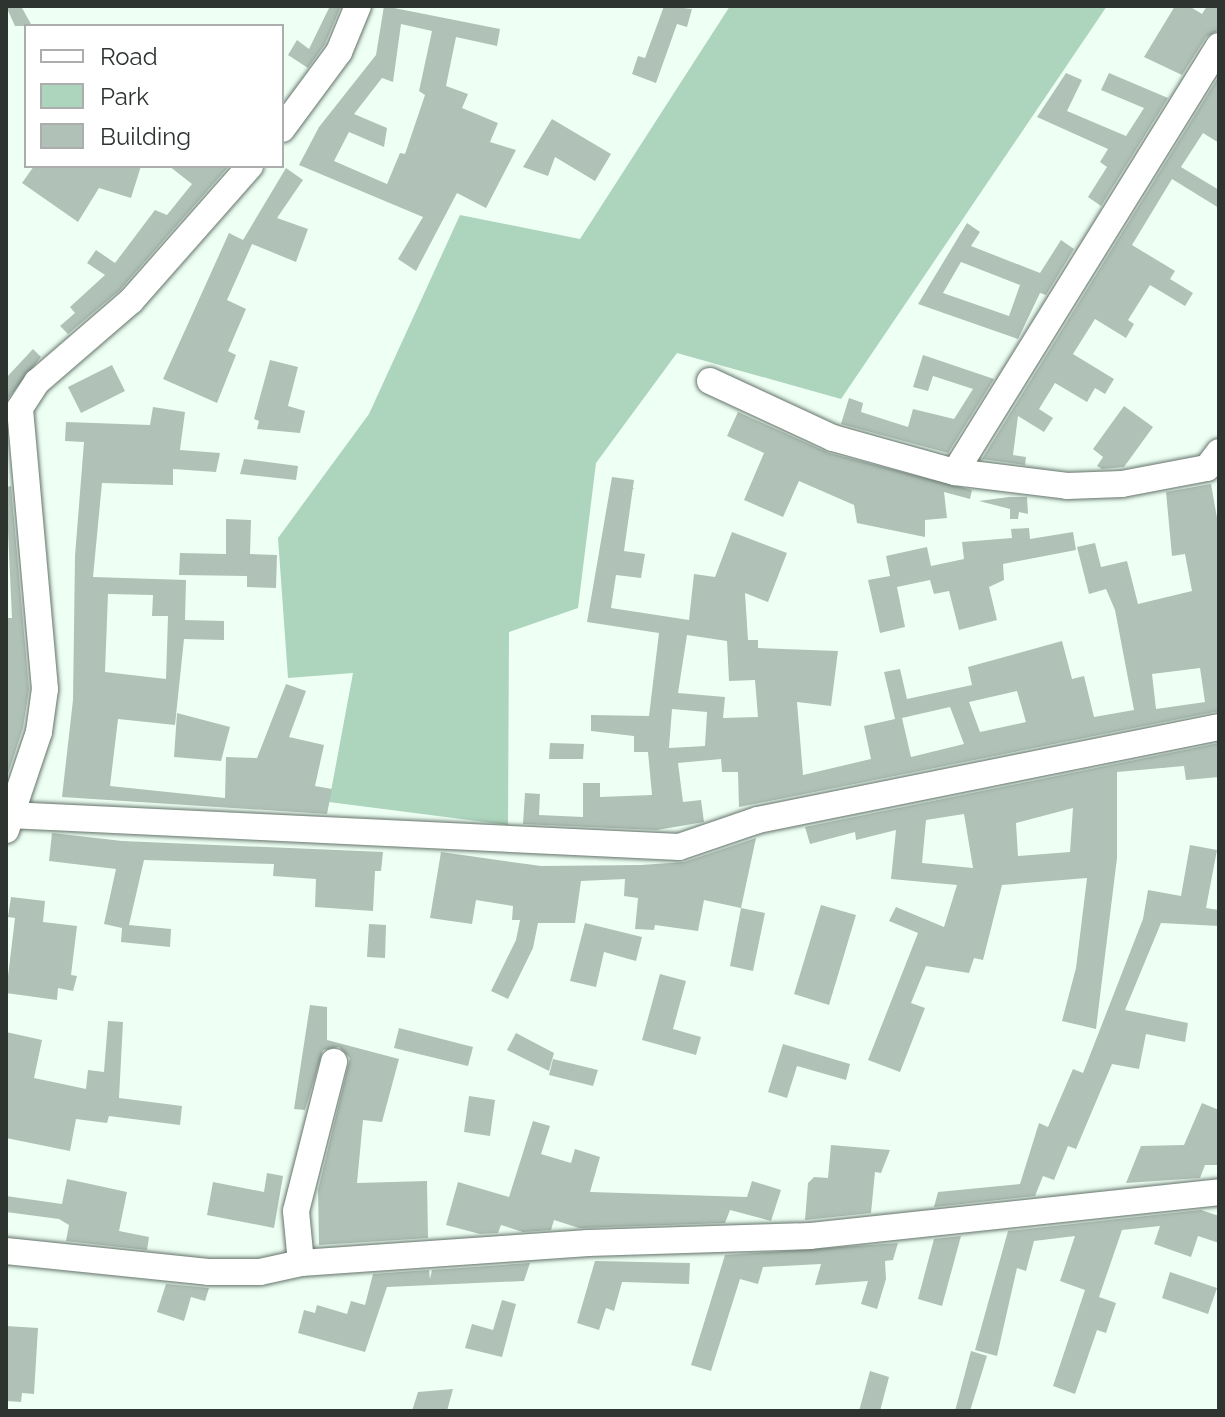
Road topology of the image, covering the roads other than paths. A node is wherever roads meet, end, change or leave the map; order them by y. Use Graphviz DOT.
graph roads {
  1 [pos="358,6"];
  2 [pos="1219,46"];
  3 [pos="284,126"];
  4 [pos="248,168"];
  5 [pos="710,381"];
  6 [pos="1219,452"];
  7 [pos="955,472"];
  8 [pos="1219,727"];
  9 [pos="8,823"];
  10 [pos="334,1062"];
  11 [pos="1219,1192"];
  12 [pos="6,1251"];
  13 [pos="301,1263"];
  1 -- 3 [label="street"];
  2 -- 7 [label="street"];
  4 -- 9 [label="street"];
  5 -- 7 [label="street"];
  6 -- 7 [label="street"];
  8 -- 9 [label="street"];
  10 -- 13 [label="street"];
  11 -- 13 [label="street"];
  12 -- 13 [label="street"];
}
